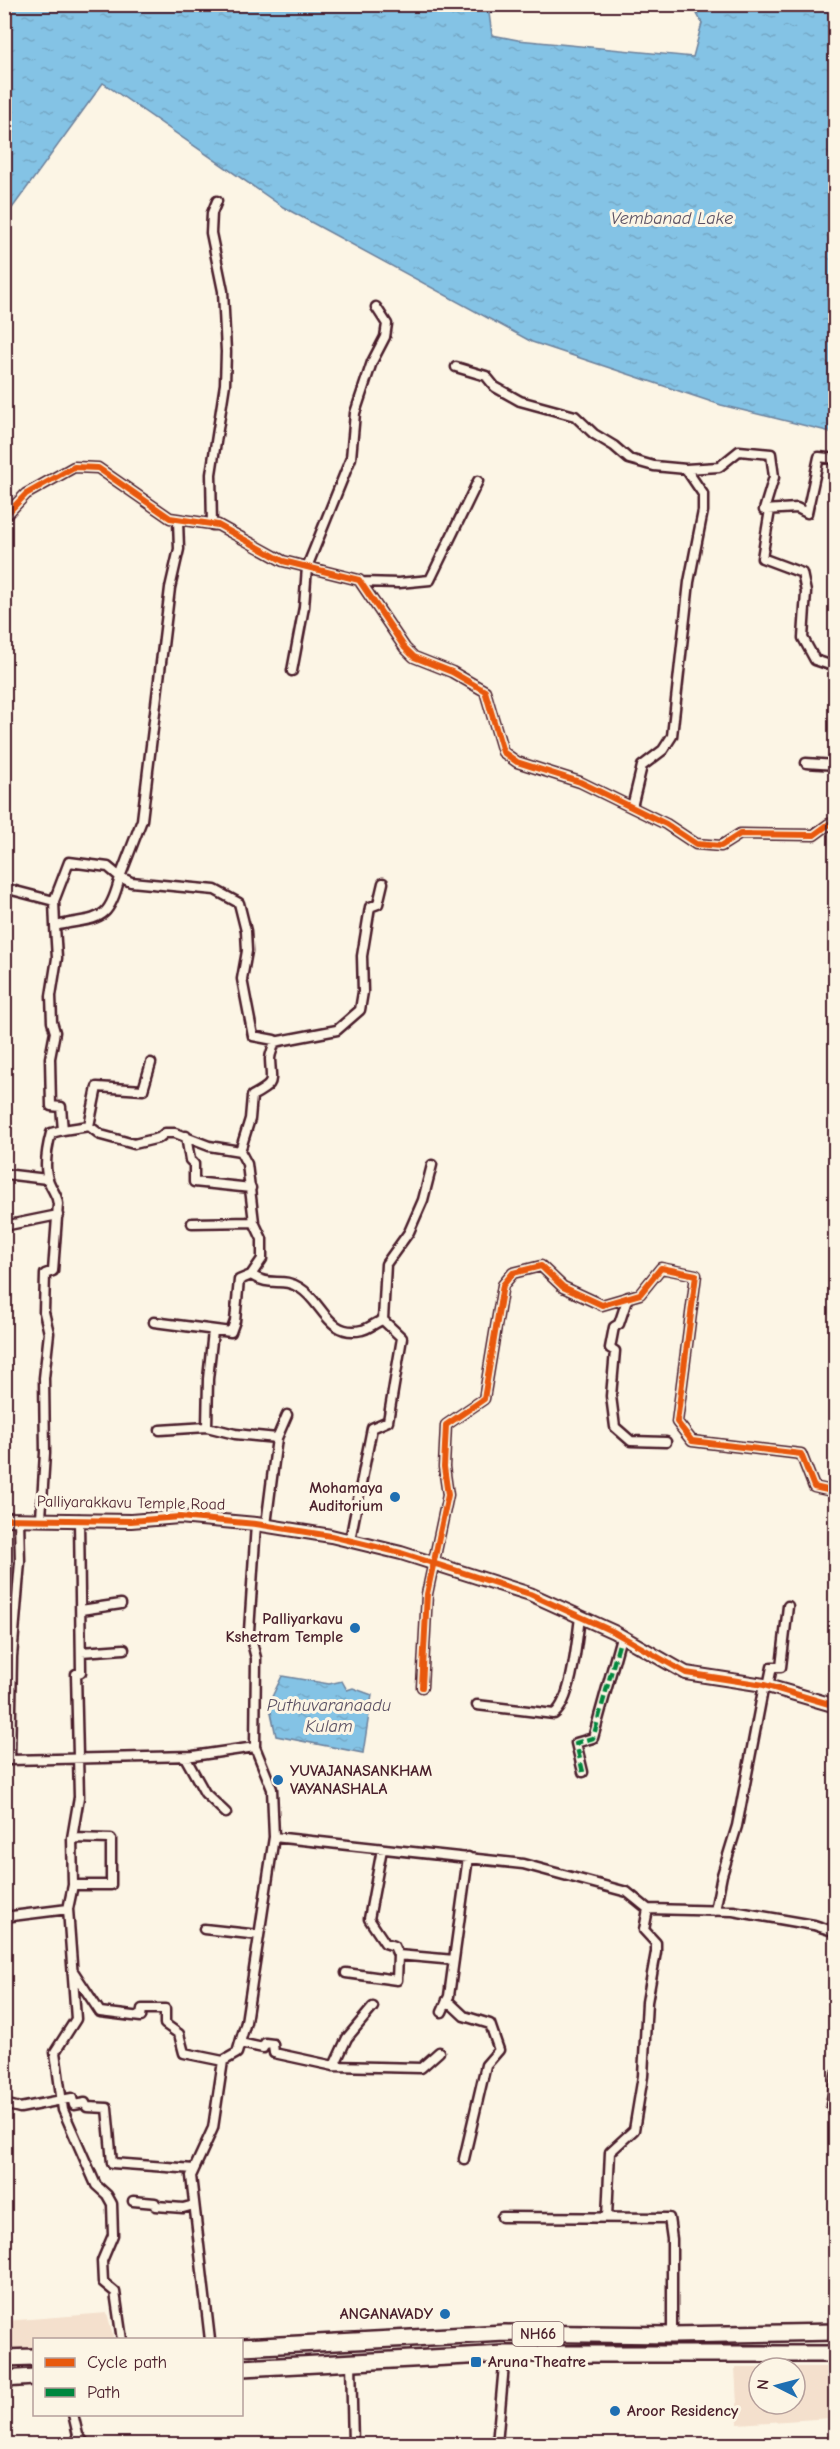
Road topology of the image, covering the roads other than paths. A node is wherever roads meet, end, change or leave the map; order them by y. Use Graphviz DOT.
graph roads {
  1 [pos="218,201"];
  2 [pos="376,308"];
  3 [pos="456,367"];
  4 [pos="836,459"];
  5 [pos="686,469"];
  6 [pos="478,481"];
  7 [pos="770,510"];
  8 [pos="4,517"];
  9 [pos="178,520"];
  10 [pos="212,525"];
  11 [pos="307,567"];
  12 [pos="361,582"];
  13 [pos="836,667"];
  14 [pos="292,670"];
  15 [pos="806,763"];
  16 [pos="836,765"];
  17 [pos="632,807"];
  18 [pos="836,828"];
  19 [pos="120,877"];
  20 [pos="383,883"];
  21 [pos="4,888"];
  22 [pos="54,901"];
  23 [pos="55,926"];
  24 [pos="274,1042"];
  25 [pos="151,1063"];
  26 [pos="89,1126"];
  27 [pos="63,1130"];
  28 [pos="186,1136"];
  29 [pos="240,1151"];
  30 [pos="432,1165"];
  31 [pos="4,1174"];
  32 [pos="47,1179"];
  33 [pos="251,1188"];
  34 [pos="58,1215"];
  35 [pos="254,1222"];
  36 [pos="192,1223"];
  37 [pos="4,1226"];
  38 [pos="251,1275"];
  39 [pos="628,1297"];
  40 [pos="383,1320"];
  41 [pos="154,1322"];
  42 [pos="213,1331"];
  43 [pos="287,1414"];
  44 [pos="207,1427"];
  45 [pos="160,1430"];
  46 [pos="277,1438"];
  47 [pos="666,1442"];
  48 [pos="836,1492"];
  49 [pos="4,1518"];
  50 [pos="19,1518"];
  51 [pos="41,1518"];
  52 [pos="79,1519"];
  53 [pos="261,1525"];
  54 [pos="350,1540"];
  55 [pos="435,1565"];
  56 [pos="121,1604"];
  57 [pos="788,1606"];
  58 [pos="81,1610"];
  59 [pos="580,1617"];
  60 [pos="621,1636"];
  61 [pos="124,1649"];
  62 [pos="81,1652"];
  63 [pos="766,1685"];
  64 [pos="422,1687"];
  65 [pos="477,1705"];
  66 [pos="836,1706"];
  67 [pos="255,1747"];
  68 [pos="185,1756"];
  69 [pos="7,1757"];
  70 [pos="76,1758"];
  71 [pos="583,1772"];
  72 [pos="226,1813"];
  73 [pos="274,1837"];
  74 [pos="72,1838"];
  75 [pos="382,1849"];
  76 [pos="468,1857"];
  77 [pos="73,1885"];
  78 [pos="68,1909"];
  79 [pos="648,1909"];
  80 [pos="716,1911"];
  81 [pos="4,1917"];
  82 [pos="204,1929"];
  83 [pos="836,1932"];
  84 [pos="259,1935"];
  85 [pos="398,1955"];
  86 [pos="454,1960"];
  87 [pos="73,1971"];
  88 [pos="346,1973"];
  89 [pos="447,2000"];
  90 [pos="374,2007"];
  91 [pos="442,2012"];
  92 [pos="240,2043"];
  93 [pos="440,2052"];
  94 [pos="223,2061"];
  95 [pos="334,2066"];
  96 [pos="836,2075"];
  97 [pos="62,2099"];
  98 [pos="4,2104"];
  99 [pos="831,2105"];
  100 [pos="464,2159"];
  101 [pos="194,2169"];
  102 [pos="133,2201"];
  103 [pos="194,2205"];
  104 [pos="502,2217"];
  105 [pos="607,2217"];
  106 [pos="836,2332"];
  107 [pos="505,2333"];
  108 [pos="672,2335"];
  109 [pos="122,2338"];
  110 [pos="210,2338"];
  111 [pos="243,2347"];
  112 [pos="505,2354"];
  113 [pos="836,2355"];
  114 [pos="33,2357"];
  115 [pos="4,2358"];
  116 [pos="351,2362"];
  117 [pos="243,2368"];
  118 [pos="33,2377"];
  119 [pos="4,2379"];
  120 [pos="73,2416"];
  121 [pos="836,2438"];
  122 [pos="85,2445"];
  123 [pos="352,2445"];
  124 [pos="498,2445"];
  125 [pos="836,2445"];
  1 -- 10 [label="street"];
  2 -- 11 [label="street"];
  3 -- 5 [label="street"];
  4 -- 7 [label="street"];
  5 -- 7 [label="street"];
  5 -- 17 [label="street"];
  6 -- 12 [label="street"];
  7 -- 13 [label="street"];
  8 -- 9 [label="street"];
  9 -- 10 [label="street"];
  9 -- 19 [label="street"];
  10 -- 11 [label="street"];
  11 -- 12 [label="street"];
  11 -- 14 [label="street"];
  12 -- 17 [label="street"];
  15 -- 16 [label="street"];
  17 -- 18 [label="street"];
  19 -- 22 [label="street"];
  19 -- 23 [label="street"];
  19 -- 24 [label="street"];
  20 -- 24 [label="street"];
  21 -- 22 [label="street"];
  22 -- 23 [label="street"];
  23 -- 27 [label="street"];
  24 -- 29 [label="street"];
  25 -- 26 [label="street"];
  26 -- 27 [label="street"];
  26 -- 28 [label="street"];
  27 -- 32 [label="street"];
  28 -- 29 [label="street"];
  28 -- 33 [label="street"];
  29 -- 33 [label="street"];
  30 -- 40 [label="street"];
  31 -- 32 [label="street"];
  32 -- 34 [label="street"];
  33 -- 35 [label="street"];
  34 -- 37 [label="street"];
  34 -- 51 [label="street"];
  35 -- 36 [label="street"];
  35 -- 38 [label="street"];
  38 -- 40 [label="street"];
  38 -- 42 [label="street"];
  39 -- 47 [label="street"];
  39 -- 48 [label="street"];
  39 -- 55 [label="street"];
  40 -- 54 [label="street"];
  41 -- 42 [label="street"];
  42 -- 44 [label="street"];
  43 -- 46 [label="street"];
  44 -- 45 [label="street"];
  44 -- 46 [label="street"];
  46 -- 53 [label="street"];
  49 -- 50 [label="street, Palliyarakkavu Temple Road"];
  50 -- 51 [label="street, Palliyarakkavu Temple Road"];
  50 -- 69 [label="street"];
  51 -- 52 [label="street, Palliyarakkavu Temple Road"];
  52 -- 53 [label="street, Palliyarakkavu Temple Road"];
  52 -- 58 [label="street"];
  53 -- 54 [label="street, Palliyarakkavu Temple Road"];
  53 -- 67 [label="street"];
  54 -- 55 [label="street, Palliyarakkavu Temple Road"];
  55 -- 59 [label="street, Palliyarakkavu Temple Road"];
  55 -- 64 [label="street"];
  56 -- 58 [label="street"];
  57 -- 63 [label="street"];
  58 -- 62 [label="street"];
  59 -- 60 [label="street, Palliyarakkavu Temple Road"];
  59 -- 65 [label="street"];
  60 -- 63 [label="street, Palliyarakkavu Temple Road"];
  60 -- 71 [label="street"];
  61 -- 62 [label="street"];
  62 -- 70 [label="street"];
  63 -- 66 [label="street, Palliyarakkavu Temple Road"];
  63 -- 80 [label="street"];
  67 -- 68 [label="street"];
  67 -- 73 [label="street"];
  68 -- 70 [label="street"];
  68 -- 72 [label="street"];
  69 -- 70 [label="street"];
  70 -- 74 [label="street"];
  73 -- 75 [label="street"];
  73 -- 84 [label="street"];
  74 -- 77 [label="street"];
  74 -- 77 [label="street"];
  75 -- 76 [label="street"];
  75 -- 85 [label="street"];
  76 -- 79 [label="street"];
  76 -- 86 [label="street"];
  77 -- 78 [label="street"];
  78 -- 81 [label="street"];
  78 -- 87 [label="street"];
  79 -- 80 [label="street"];
  79 -- 105 [label="street"];
  80 -- 83 [label="street"];
  82 -- 84 [label="street"];
  84 -- 92 [label="street"];
  85 -- 86 [label="street"];
  85 -- 88 [label="street"];
  86 -- 89 [label="street"];
  87 -- 94 [label="street"];
  87 -- 97 [label="street"];
  89 -- 91 [label="street"];
  89 -- 100 [label="street"];
  90 -- 95 [label="street"];
  92 -- 94 [label="street"];
  92 -- 95 [label="street"];
  93 -- 95 [label="street"];
  94 -- 101 [label="street"];
  96 -- 99 [label="street"];
  97 -- 98 [label="street"];
  97 -- 101 [label="street"];
  97 -- 109 [label="street"];
  101 -- 103 [label="street"];
  102 -- 103 [label="street"];
  103 -- 110 [label="street"];
  104 -- 105 [label="street"];
  105 -- 108 [label="street"];
  106 -- 108 [label="highway, NH66"];
  107 -- 108 [label="highway, NH66"];
  107 -- 111 [label="highway, NH66"];
  107 -- 112 [label="highway"];
  112 -- 113 [label="highway, NH66"];
  112 -- 116 [label="highway, NH66"];
  112 -- 124 [label="street"];
  114 -- 115 [label="highway"];
  116 -- 117 [label="highway, NH66"];
  116 -- 123 [label="street"];
  118 -- 119 [label="highway"];
  120 -- 122 [label="street"];
  121 -- 125 [label="street"];
}
